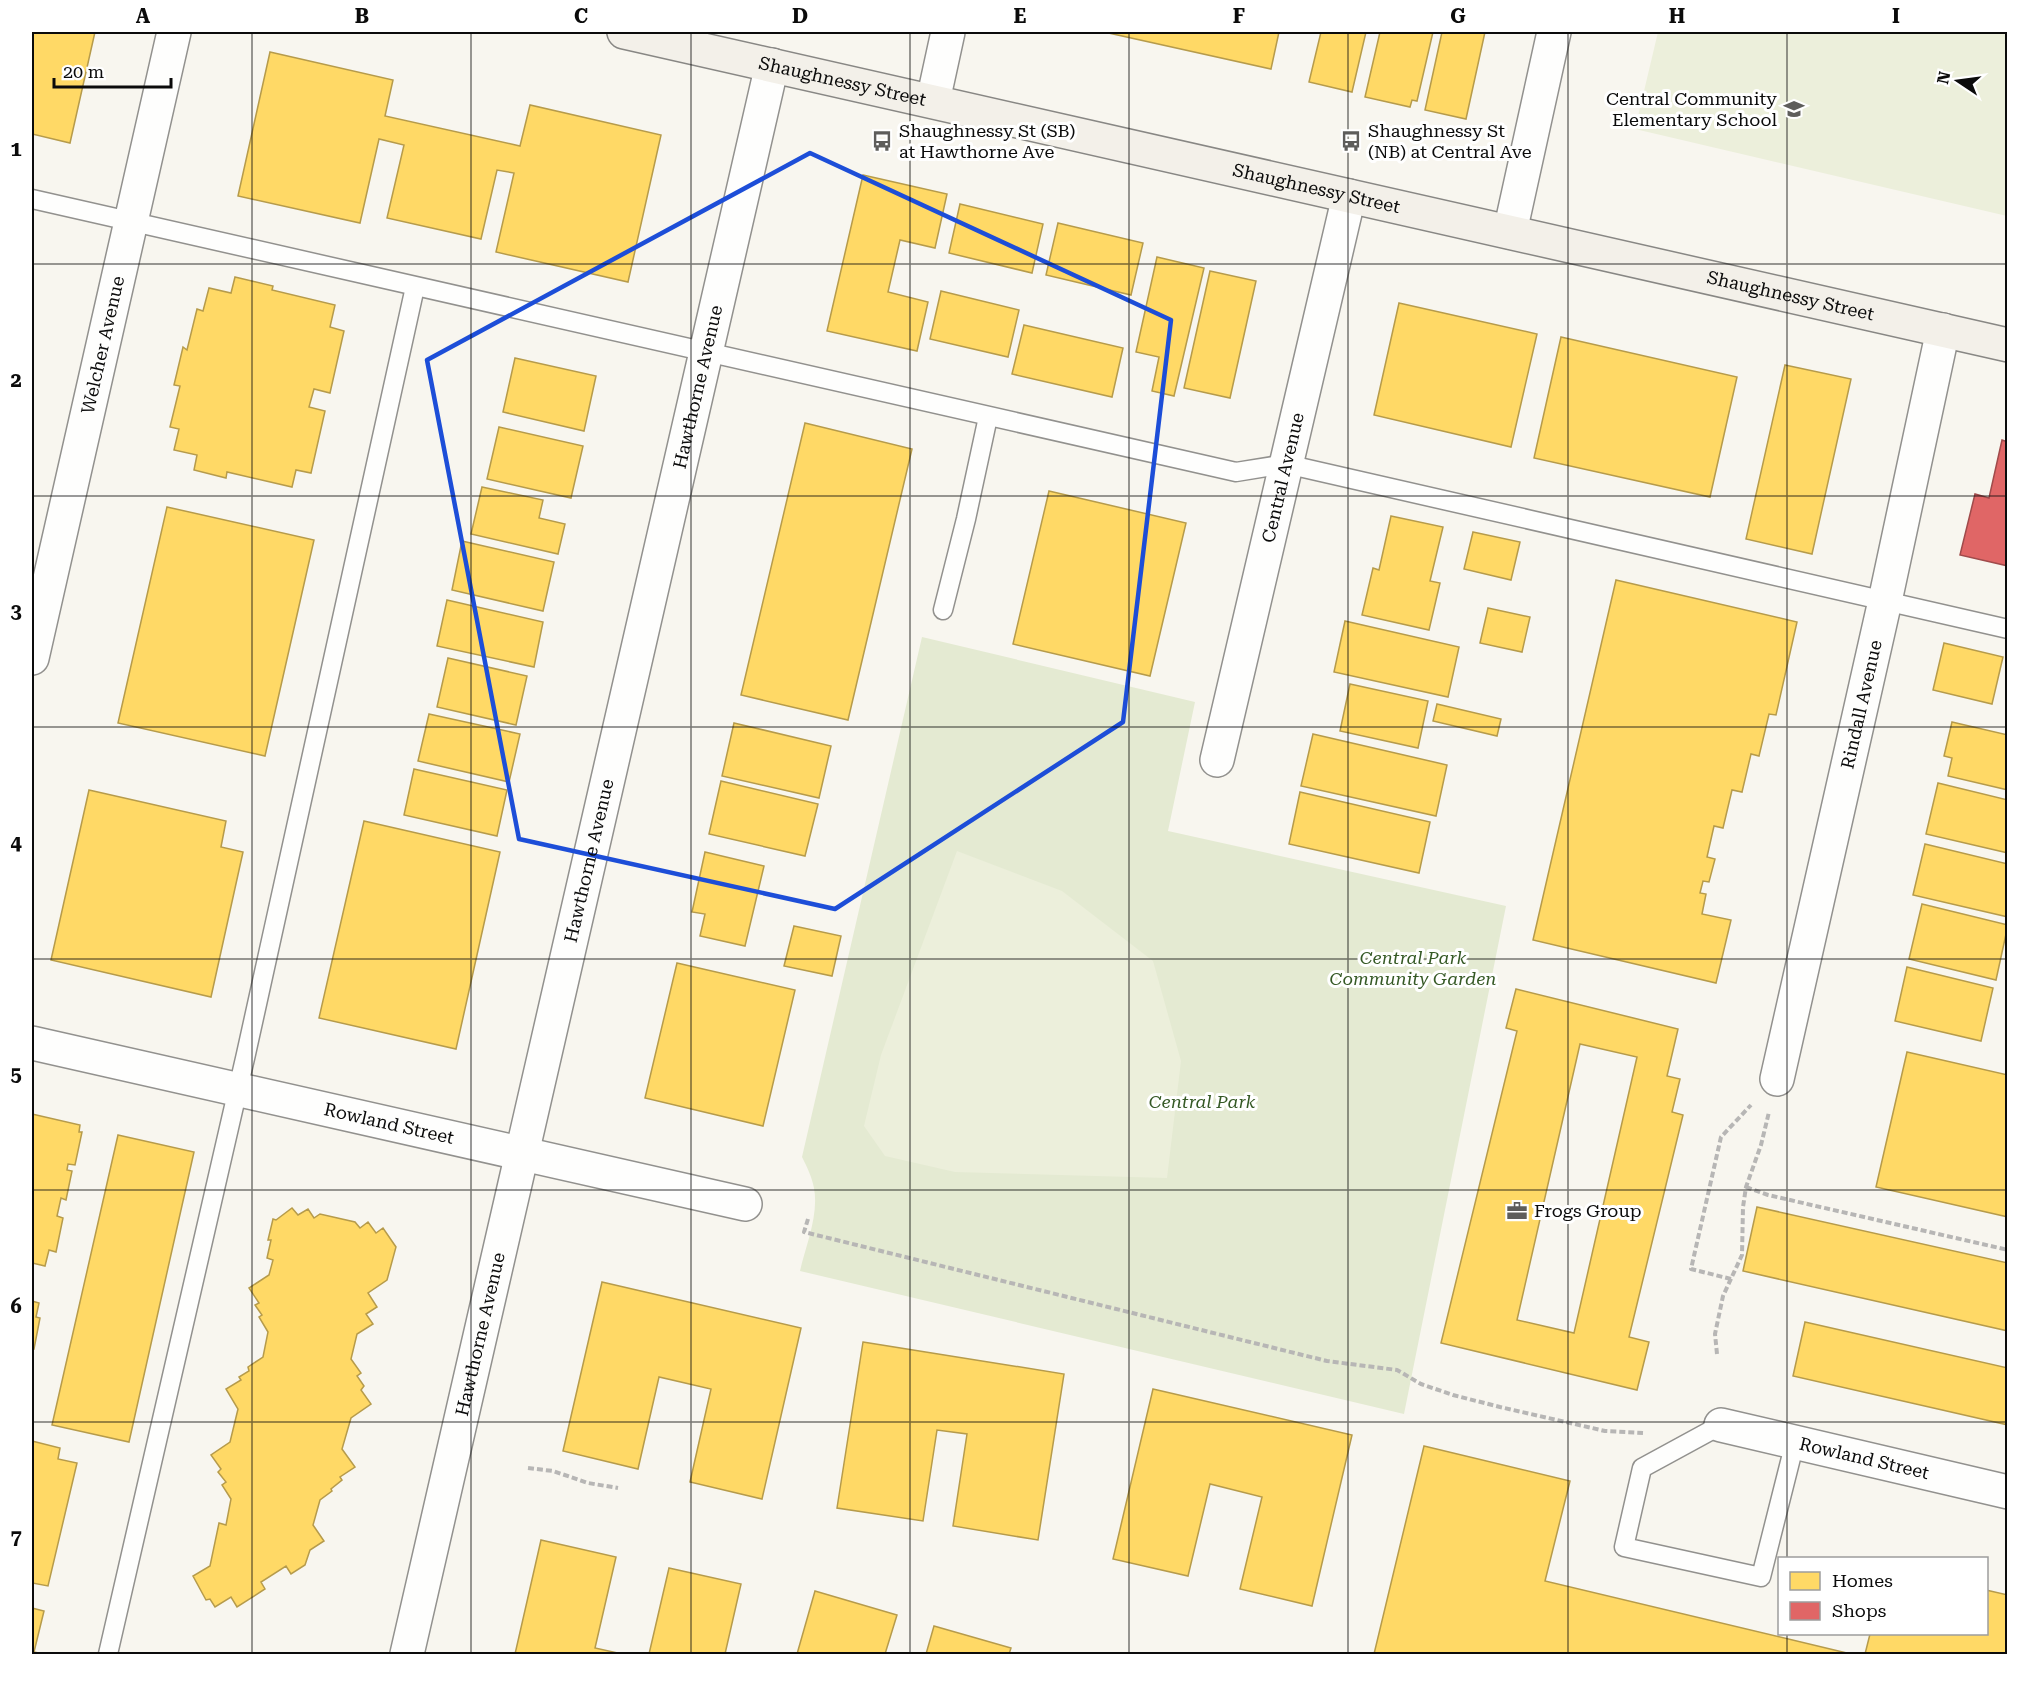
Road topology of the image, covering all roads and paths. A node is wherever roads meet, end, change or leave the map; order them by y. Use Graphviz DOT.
graph roads {
  1 [pos="174,32"];
  2 [pos="624,32"];
  3 [pos="948,32"];
  4 [pos="1554,32"];
  5 [pos="772,65"];
  6 [pos="933,101"];
  7 [pos="1349,196"];
  8 [pos="32,199"];
  9 [pos="130,223"];
  10 [pos="1509,232"];
  11 [pos="415,287"];
  12 [pos="1943,330"];
  13 [pos="2007,345"];
  14 [pos="707,352"];
  15 [pos="988,417"];
  16 [pos="1286,464"];
  17 [pos="1885,601"];
  18 [pos="943,610"];
  19 [pos="2007,629"];
  20 [pos="32,658"];
  21 [pos="1217,760"];
  22 [pos="32,1043"];
  23 [pos="1777,1079"];
  24 [pos="238,1090"];
  25 [pos="1729,1127"];
  26 [pos="522,1154"];
  27 [pos="1746,1187"];
  28 [pos="746,1204"];
  29 [pos="808,1219"];
  30 [pos="2007,1250"];
  31 [pos="1731,1278"];
  32 [pos="1717,1354"];
  33 [pos="1721,1425"];
  34 [pos="1648,1433"];
  35 [pos="1795,1442"];
  36 [pos="528,1468"];
  37 [pos="618,1488"];
  38 [pos="2007,1492"];
  39 [pos="108,1654"];
  40 [pos="407,1654"];
  1 -- 9 [label="street, Welcher Avenue"];
  2 -- 5 [label="main road, Shaughnessy Street"];
  3 -- 6 [label="street"];
  4 -- 10 [label="street"];
  5 -- 6 [label="main road, Shaughnessy Street"];
  5 -- 14 [label="street, Hawthorne Avenue"];
  6 -- 7 [label="main road, Shaughnessy Street"];
  7 -- 10 [label="main road, Shaughnessy Street"];
  7 -- 16 [label="street, Central Avenue"];
  8 -- 9 [label="lane"];
  9 -- 11 [label="lane"];
  9 -- 20 [label="street, Welcher Avenue"];
  10 -- 12 [label="main road, Shaughnessy Street"];
  11 -- 14 [label="lane"];
  11 -- 24 [label="lane"];
  12 -- 13 [label="main road, Shaughnessy Street"];
  12 -- 17 [label="street, Rindall Avenue"];
  14 -- 15 [label="lane"];
  14 -- 26 [label="street, Hawthorne Avenue"];
  15 -- 16 [label="lane"];
  15 -- 18 [label="lane"];
  16 -- 17 [label="lane"];
  16 -- 21 [label="street, Central Avenue"];
  17 -- 19 [label="lane"];
  17 -- 23 [label="street, Rindall Avenue"];
  22 -- 24 [label="street, Rowland Street"];
  23 -- 27 [label="path"];
  24 -- 26 [label="street, Rowland Street"];
  24 -- 39 [label="lane"];
  25 -- 31 [label="path"];
  26 -- 28 [label="street, Rowland Street"];
  26 -- 40 [label="street, Hawthorne Avenue"];
  27 -- 30 [label="path"];
  27 -- 31 [label="path"];
  29 -- 34 [label="path"];
  31 -- 32 [label="path"];
  33 -- 35 [label="street, Rowland Street"];
  33 -- 35 [label="lane"];
  35 -- 38 [label="street, Rowland Street"];
  36 -- 37 [label="path"];
}
